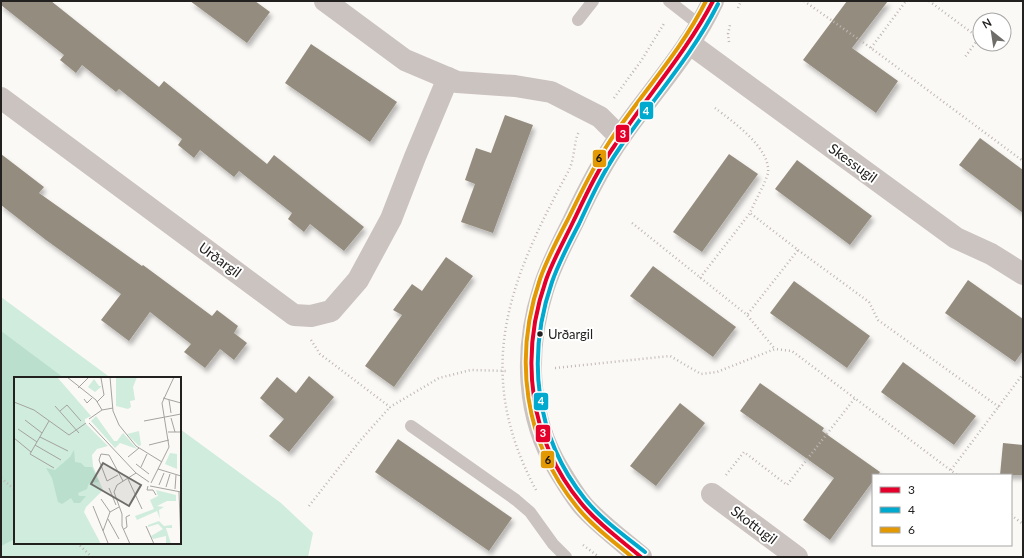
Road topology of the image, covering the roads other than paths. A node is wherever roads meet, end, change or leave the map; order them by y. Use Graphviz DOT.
graph roads {
  1 [pos="325,1"];
  2 [pos="594,1"];
  3 [pos="713,1"];
  4 [pos="672,4"];
  5 [pos="578,20"];
  6 [pos="695,34"];
  7 [pos="448,78"];
  8 [pos="1,98"];
  9 [pos="620,136"];
  10 [pos="1023,274"];
  11 [pos="411,426"];
  12 [pos="712,494"];
  13 [pos="566,557"];
  14 [pos="641,557"];
  15 [pos="797,557"];
  1 -- 7 [label="street"];
  2 -- 5 [label="lane"];
  3 -- 6 [label="street"];
  4 -- 6 [label="lane"];
  6 -- 9 [label="street"];
  6 -- 10 [label="street, Skessugil"];
  7 -- 8 [label="street, Urðargil"];
  7 -- 9 [label="street"];
  9 -- 14 [label="street"];
  11 -- 13 [label="lane"];
  12 -- 15 [label="street, Skottugil"];
}
